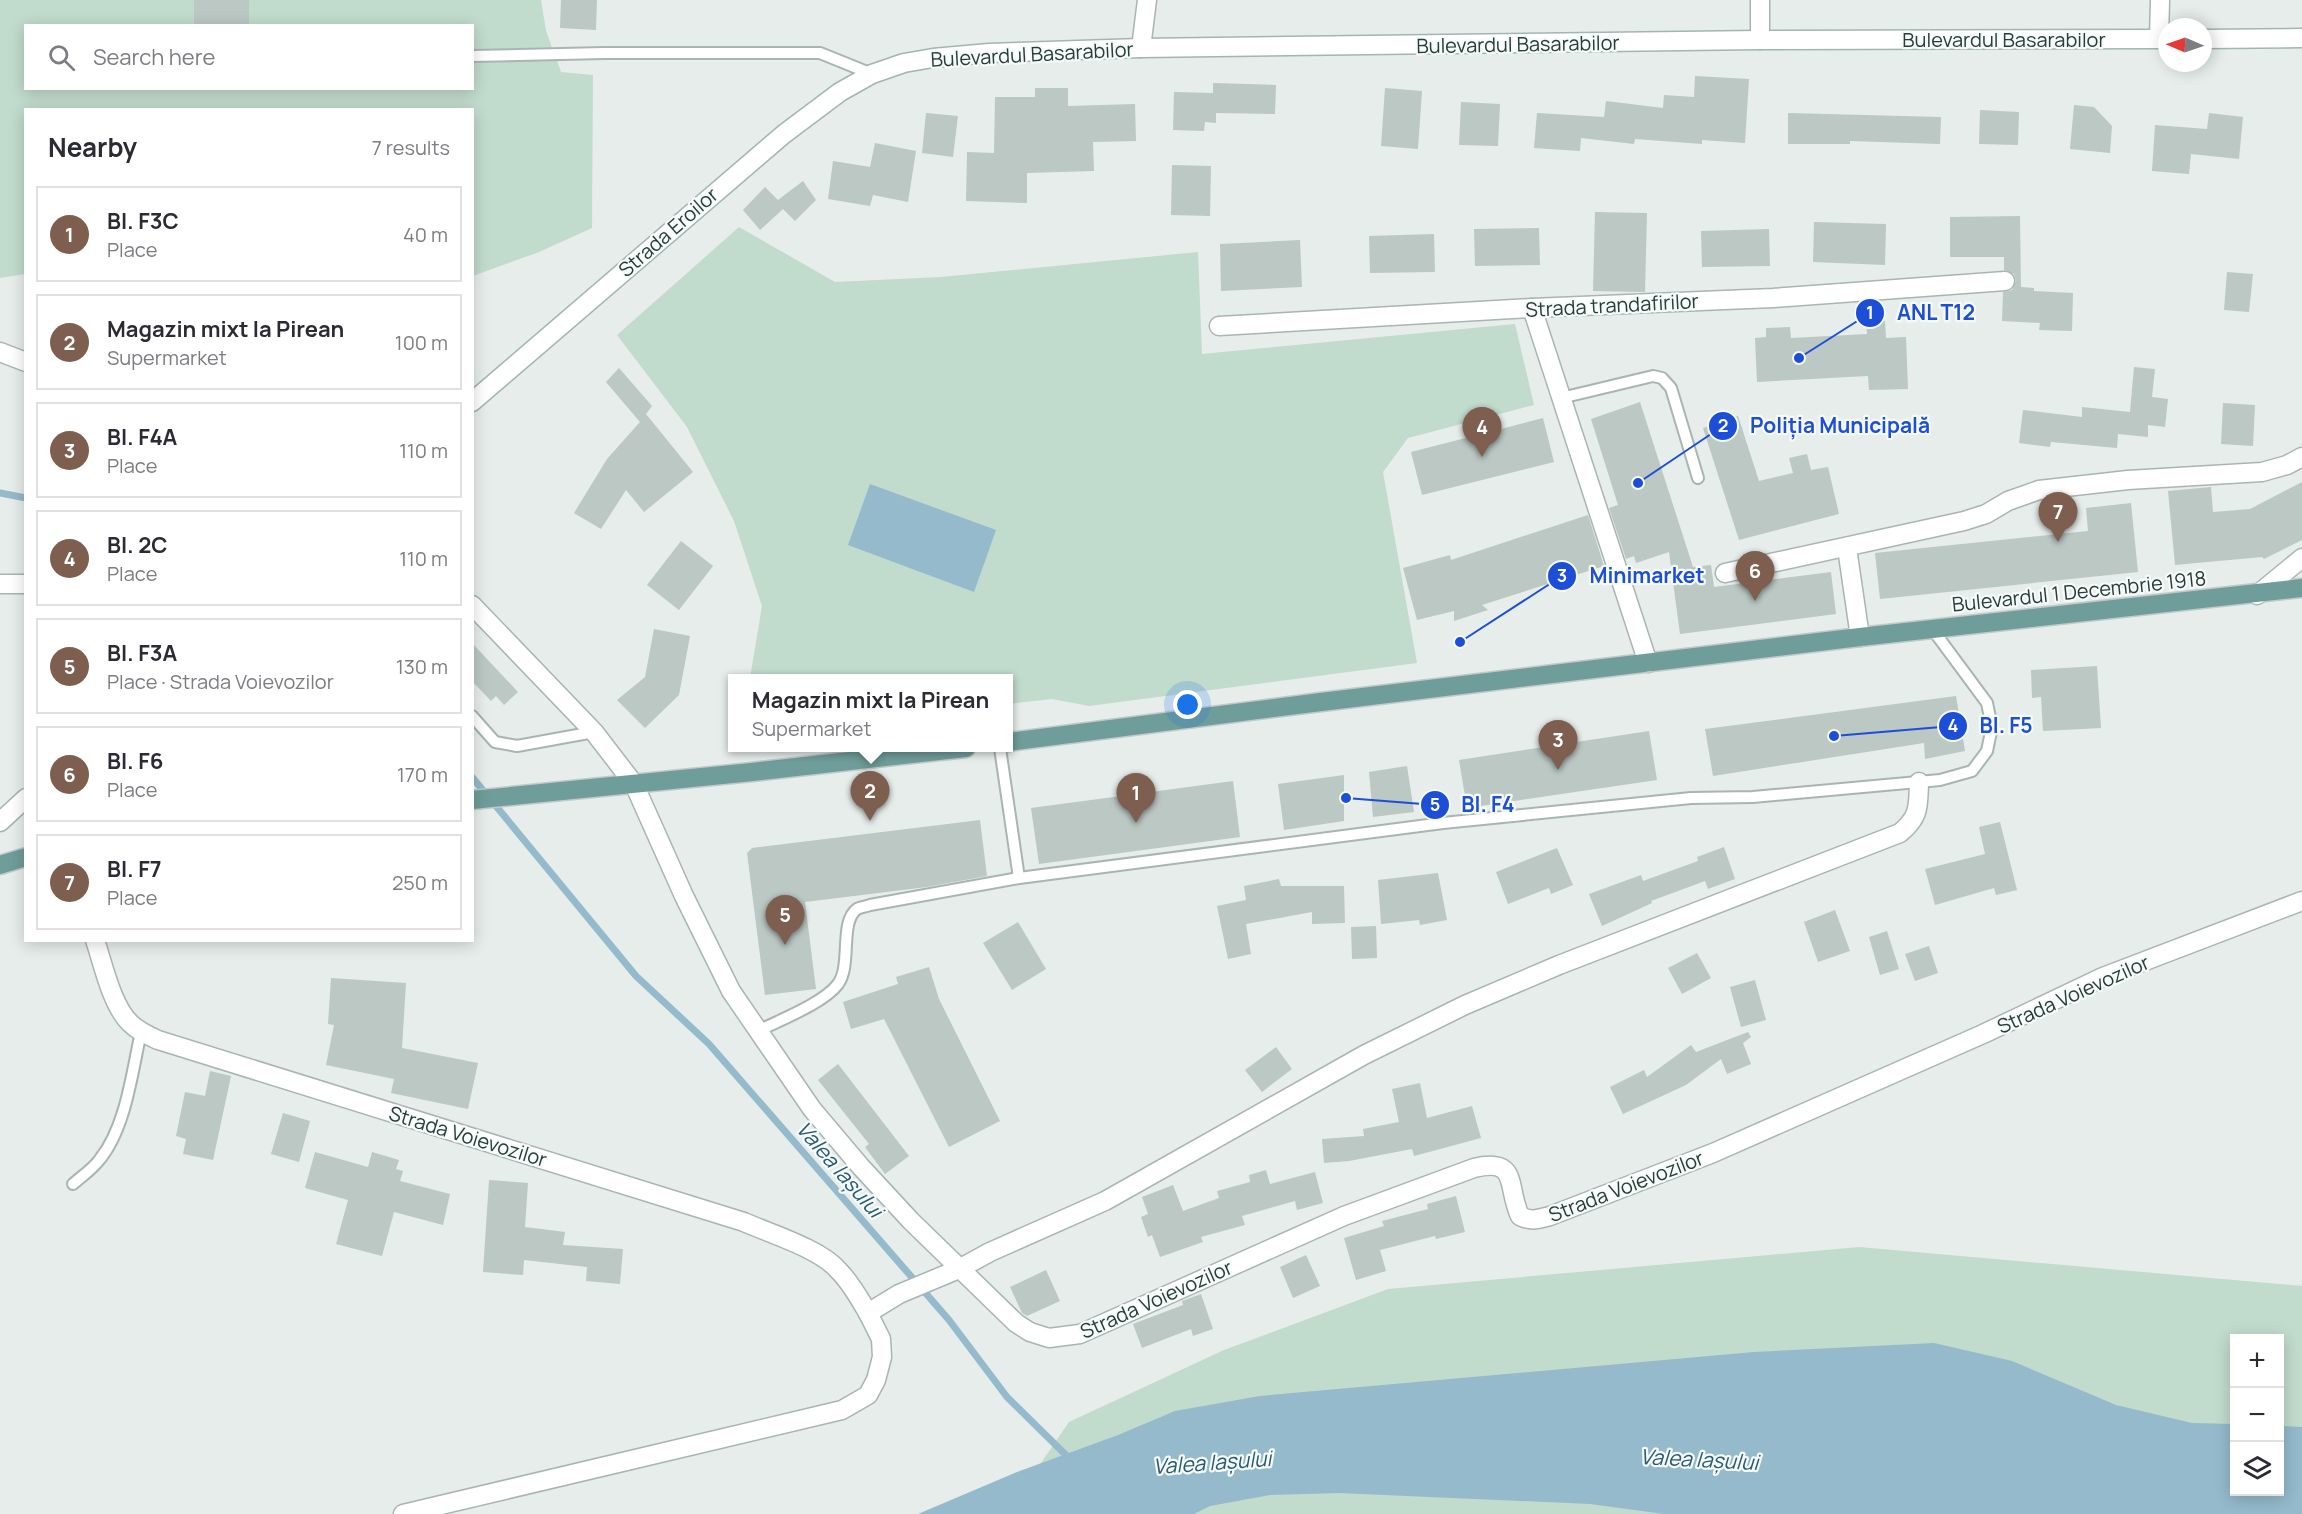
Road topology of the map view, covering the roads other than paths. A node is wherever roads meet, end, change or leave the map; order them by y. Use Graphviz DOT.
graph roads {
  1 [pos="1147,0"];
  2 [pos="1760,0"];
  3 [pos="2160,0"];
  4 [pos="2161,18"];
  5 [pos="2302,38"];
  6 [pos="2158,39"];
  7 [pos="2212,39"];
  8 [pos="1760,40"];
  9 [pos="1141,48"];
  10 [pos="474,57"];
  11 [pos="872,75"];
  12 [pos="2005,280"];
  13 [pos="1532,308"];
  14 [pos="1219,326"];
  15 [pos="0,352"];
  16 [pos="24,361"];
  17 [pos="1561,398"];
  18 [pos="474,400"];
  19 [pos="2302,457"];
  20 [pos="1698,478"];
  21 [pos="1846,548"];
  22 [pos="2302,558"];
  23 [pos="1725,573"];
  24 [pos="0,584"];
  25 [pos="24,585"];
  26 [pos="2302,588"];
  27 [pos="2256,595"];
  28 [pos="474,607"];
  29 [pos="1933,630"];
  30 [pos="1860,637"];
  31 [pos="1648,663"];
  32 [pos="474,718"];
  33 [pos="594,732"];
  34 [pos="1013,741"];
  35 [pos="921,752"];
  36 [pos="1001,752"];
  37 [pos="1919,782"];
  38 [pos="634,784"];
  39 [pos="24,800"];
  40 [pos="474,800"];
  41 [pos="0,822"];
  42 [pos="24,858"];
  43 [pos="0,865"];
  44 [pos="1019,878"];
  45 [pos="2302,902"];
  46 [pos="96,942"];
  47 [pos="758,1031"];
  48 [pos="141,1032"];
  49 [pos="73,1184"];
  50 [pos="959,1269"];
  51 [pos="868,1313"];
  52 [pos="403,1514"];
  1 -- 9 [label="street"];
  2 -- 8 [label="street"];
  3 -- 4 [label="street"];
  5 -- 7 [label="street"];
  6 -- 8 [label="street, Bulevardul Basarabilor"];
  8 -- 9 [label="street, Bulevardul Basarabilor"];
  9 -- 11 [label="street, Bulevardul Basarabilor"];
  10 -- 11 [label="lane"];
  11 -- 18 [label="street, Strada Eroilor"];
  12 -- 13 [label="street, Strada trandafirilor"];
  13 -- 14 [label="street, Strada trandafirilor"];
  13 -- 17 [label="street"];
  15 -- 16 [label="street"];
  17 -- 20 [label="lane"];
  17 -- 31 [label="street"];
  19 -- 21 [label="street"];
  21 -- 23 [label="street"];
  21 -- 30 [label="street"];
  22 -- 27 [label="street"];
  24 -- 25 [label="street"];
  26 -- 27 [label="main road, Bulevardul 1 Decembrie 1918"];
  27 -- 29 [label="main road, Bulevardul 1 Decembrie 1918"];
  28 -- 33 [label="street, Strada Voievozilor"];
  29 -- 30 [label="main road, Bulevardul 1 Decembrie 1918"];
  29 -- 37 [label="lane"];
  30 -- 31 [label="main road, Bulevardul 1 Decembrie 1918"];
  31 -- 34 [label="main road, Bulevardul 1 Decembrie 1918"];
  32 -- 33 [label="lane"];
  33 -- 38 [label="street, Strada Voievozilor"];
  35 -- 38 [label="main road"];
  36 -- 44 [label="lane"];
  37 -- 44 [label="lane"];
  37 -- 50 [label="street"];
  38 -- 40 [label="main road"];
  38 -- 47 [label="street, Strada Voievozilor"];
  39 -- 41 [label="street"];
  42 -- 43 [label="main road"];
  44 -- 47 [label="lane"];
  45 -- 50 [label="street, Strada Voievozilor"];
  46 -- 48 [label="street, Strada Voievozilor"];
  47 -- 50 [label="street, Strada Voievozilor"];
  48 -- 49 [label="lane"];
  48 -- 51 [label="street, Strada Voievozilor"];
  50 -- 51 [label="street"];
  51 -- 52 [label="street, Strada Voievozilor"];
}
